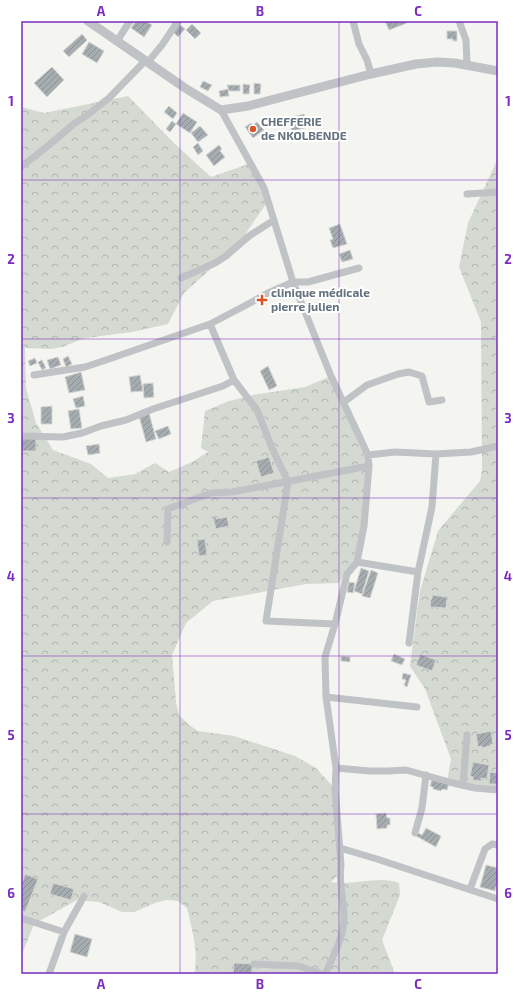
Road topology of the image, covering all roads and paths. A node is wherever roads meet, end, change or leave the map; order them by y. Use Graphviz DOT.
graph roads {
  1 [pos="88,21"];
  2 [pos="130,21"];
  3 [pos="178,21"];
  4 [pos="353,21"];
  5 [pos="459,21"];
  6 [pos="117,41"];
  7 [pos="147,62"];
  8 [pos="468,65"];
  9 [pos="498,71"];
  10 [pos="371,74"];
  11 [pos="221,110"];
  12 [pos="21,167"];
  13 [pos="498,192"];
  14 [pos="467,194"];
  15 [pos="274,220"];
  16 [pos="359,268"];
  17 [pos="181,278"];
  18 [pos="293,282"];
  19 [pos="210,324"];
  20 [pos="34,375"];
  21 [pos="234,380"];
  22 [pos="442,400"];
  23 [pos="344,402"];
  24 [pos="21,436"];
  25 [pos="498,446"];
  26 [pos="436,454"];
  27 [pos="368,455"];
  28 [pos="369,466"];
  29 [pos="288,482"];
  30 [pos="167,542"];
  31 [pos="357,562"];
  32 [pos="418,572"];
  33 [pos="335,624"];
  34 [pos="410,643"];
  35 [pos="326,697"];
  36 [pos="417,707"];
  37 [pos="467,735"];
  38 [pos="336,768"];
  39 [pos="426,775"];
  40 [pos="463,785"];
  41 [pos="498,790"];
  42 [pos="415,833"];
  43 [pos="498,845"];
  44 [pos="340,848"];
  45 [pos="470,889"];
  46 [pos="84,896"];
  47 [pos="498,899"];
  48 [pos="21,918"];
  49 [pos="64,932"];
  50 [pos="254,964"];
  51 [pos="49,974"];
  52 [pos="322,974"];
  53 [pos="325,974"];
  1 -- 6 [label="street"];
  2 -- 6 [label="street"];
  3 -- 7 [label="street"];
  4 -- 10 [label="street"];
  5 -- 8 [label="street"];
  6 -- 7 [label="street"];
  7 -- 11 [label="street"];
  7 -- 12 [label="street"];
  8 -- 9 [label="street"];
  8 -- 10 [label="street"];
  10 -- 11 [label="street"];
  11 -- 15 [label="street"];
  13 -- 14 [label="street"];
  15 -- 17 [label="street"];
  15 -- 18 [label="street"];
  16 -- 18 [label="street"];
  18 -- 19 [label="street"];
  18 -- 23 [label="street"];
  19 -- 20 [label="street"];
  19 -- 21 [label="street"];
  21 -- 24 [label="street"];
  21 -- 29 [label="street"];
  22 -- 23 [label="street"];
  23 -- 27 [label="street"];
  25 -- 26 [label="street"];
  26 -- 27 [label="street"];
  26 -- 32 [label="street"];
  27 -- 28 [label="street"];
  28 -- 29 [label="street"];
  28 -- 31 [label="street"];
  29 -- 30 [label="street"];
  29 -- 33 [label="street"];
  31 -- 32 [label="street"];
  31 -- 33 [label="street"];
  32 -- 34 [label="street"];
  33 -- 35 [label="street"];
  35 -- 36 [label="street"];
  35 -- 38 [label="street"];
  37 -- 40 [label="street"];
  38 -- 39 [label="street"];
  38 -- 44 [label="street"];
  39 -- 40 [label="street"];
  39 -- 42 [label="street"];
  40 -- 41 [label="street"];
  43 -- 45 [label="street"];
  44 -- 45 [label="street"];
  44 -- 53 [label="street"];
  45 -- 47 [label="street"];
  46 -- 49 [label="street"];
  48 -- 49 [label="street"];
  49 -- 51 [label="street"];
  50 -- 52 [label="street"];
}
